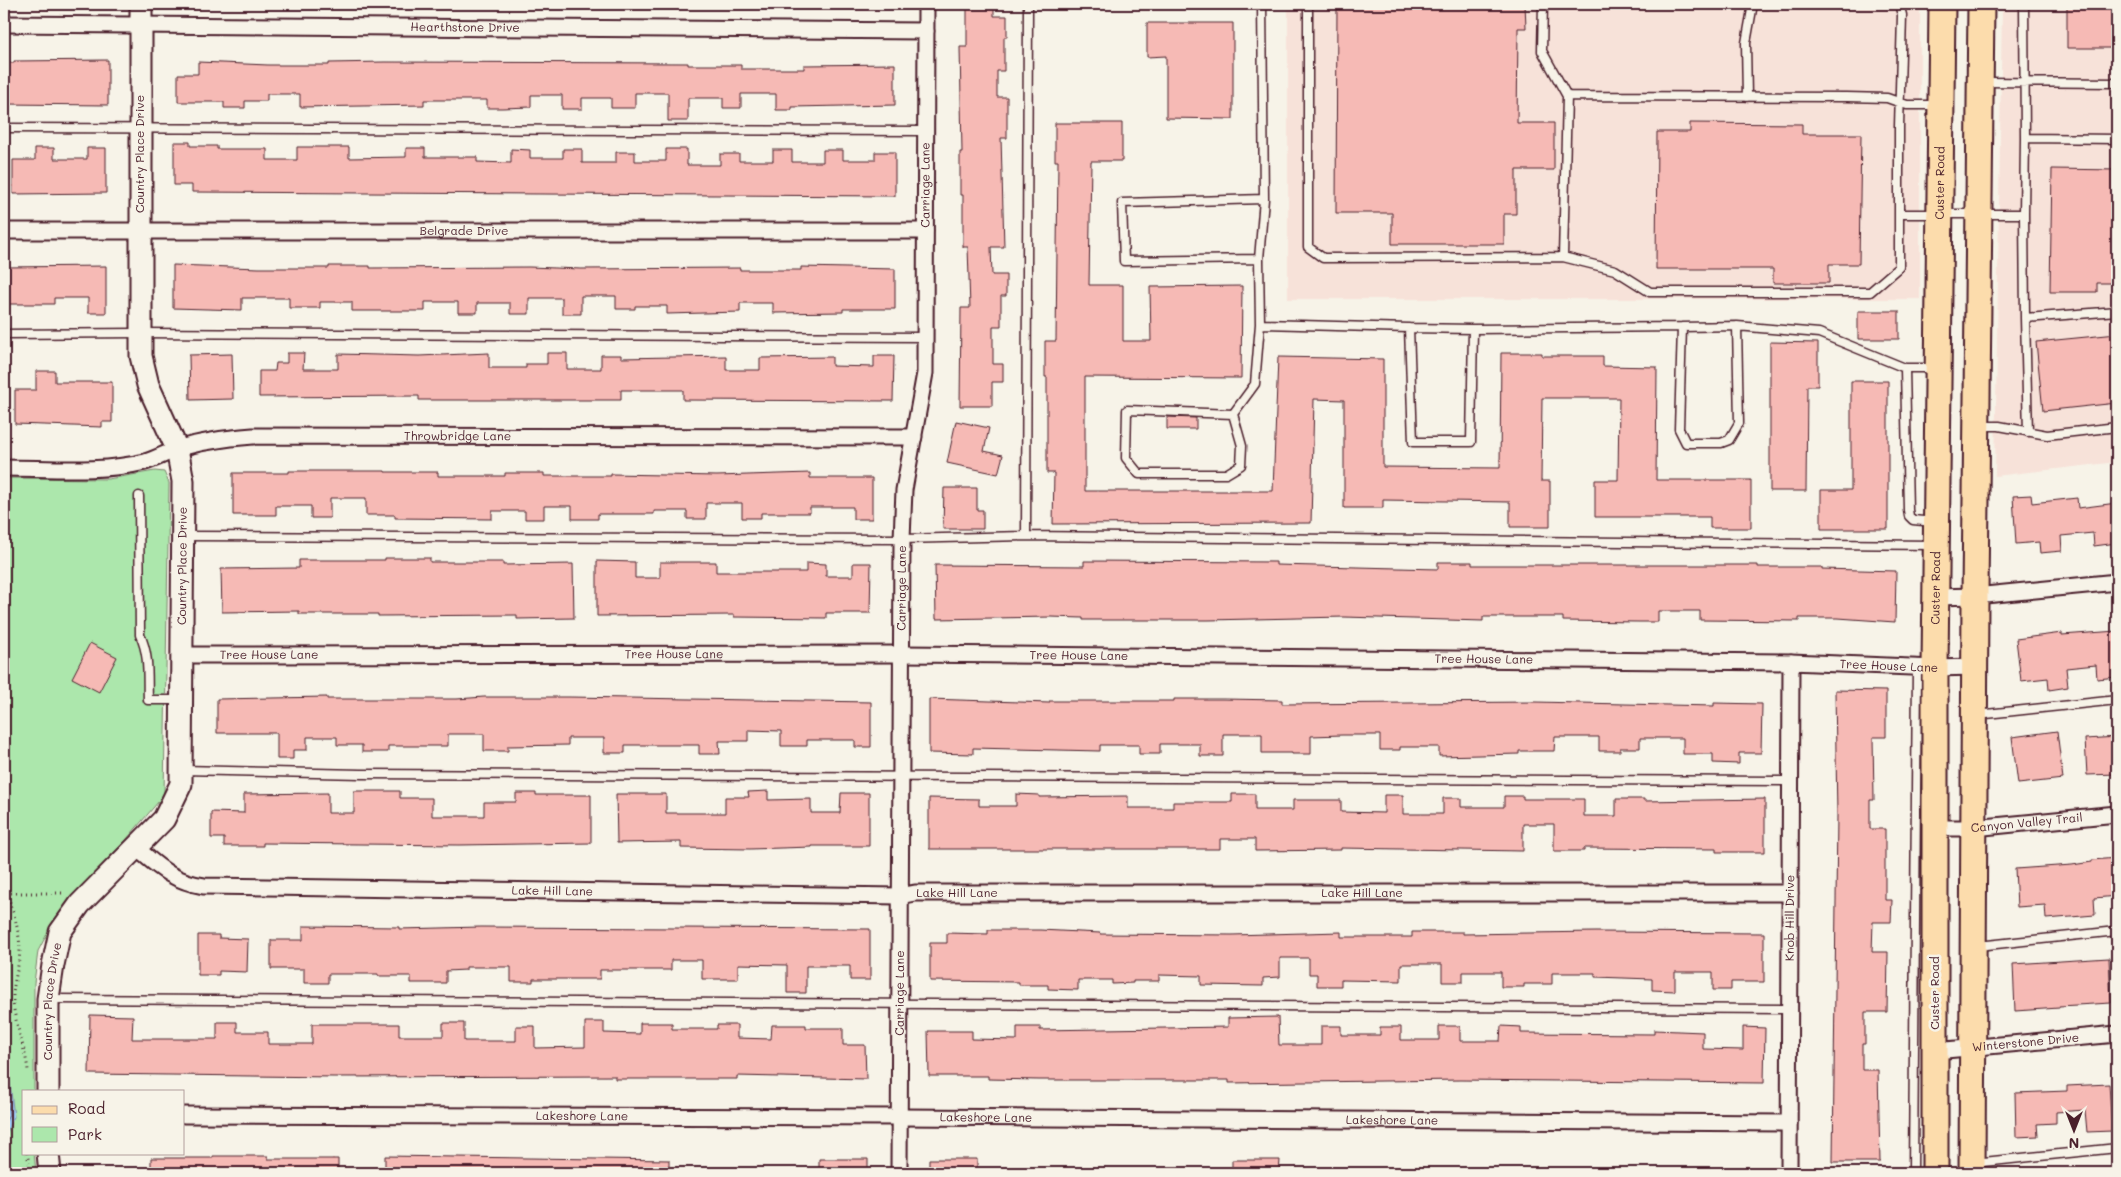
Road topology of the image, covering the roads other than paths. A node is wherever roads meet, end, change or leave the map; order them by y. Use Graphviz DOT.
graph roads {
  1 [pos="926,4"];
  2 [pos="1028,4"];
  3 [pos="1262,4"];
  4 [pos="1308,4"];
  5 [pos="1543,4"];
  6 [pos="1753,4"];
  7 [pos="1899,4"];
  8 [pos="1942,4"];
  9 [pos="1981,4"];
  10 [pos="2024,4"];
  11 [pos="141,14"];
  12 [pos="4,24"];
  13 [pos="926,30"];
  14 [pos="1980,82"];
  15 [pos="2025,83"];
  16 [pos="2117,83"];
  17 [pos="1567,96"];
  18 [pos="1746,97"];
  19 [pos="1899,103"];
  20 [pos="1940,106"];
  21 [pos="4,128"];
  22 [pos="141,128"];
  23 [pos="926,131"];
  24 [pos="2025,138"];
  25 [pos="2117,139"];
  26 [pos="1264,199"];
  27 [pos="1899,214"];
  28 [pos="2024,214"];
  29 [pos="1978,215"];
  30 [pos="1939,216"];
  31 [pos="140,230"];
  32 [pos="4,231"];
  33 [pos="925,231"];
  34 [pos="1563,257"];
  35 [pos="1259,259"];
  36 [pos="2117,311"];
  37 [pos="2025,318"];
  38 [pos="1260,324"];
  39 [pos="1737,326"];
  40 [pos="1682,327"];
  41 [pos="1408,328"];
  42 [pos="1473,329"];
  43 [pos="140,333"];
  44 [pos="4,334"];
  45 [pos="925,337"];
  46 [pos="1905,368"];
  47 [pos="1938,368"];
  48 [pos="1233,414"];
  49 [pos="1977,426"];
  50 [pos="2117,427"];
  51 [pos="2028,432"];
  52 [pos="914,437"];
  53 [pos="177,449"];
  54 [pos="4,468"];
  55 [pos="139,496"];
  56 [pos="1937,533"];
  57 [pos="183,536"];
  58 [pos="1026,536"];
  59 [pos="902,539"];
  60 [pos="2117,582"];
  61 [pos="1975,596"];
  62 [pos="1936,597"];
  63 [pos="901,654"];
  64 [pos="183,655"];
  65 [pos="1791,662"];
  66 [pos="1975,667"];
  67 [pos="1926,668"];
  68 [pos="182,700"];
  69 [pos="2117,700"];
  70 [pos="1974,715"];
  71 [pos="182,770"];
  72 [pos="901,776"];
  73 [pos="1790,780"];
  74 [pos="2117,814"];
  75 [pos="1936,828"];
  76 [pos="1974,828"];
  77 [pos="135,847"];
  78 [pos="1790,893"];
  79 [pos="900,896"];
  80 [pos="2117,931"];
  81 [pos="1974,946"];
  82 [pos="48,999"];
  83 [pos="900,1004"];
  84 [pos="1789,1009"];
  85 [pos="2117,1034"];
  86 [pos="1974,1048"];
  87 [pos="1935,1051"];
  88 [pos="48,1090"];
  89 [pos="185,1115"];
  90 [pos="899,1117"];
  91 [pos="1789,1123"];
  92 [pos="2117,1148"];
  93 [pos="48,1154"];
  94 [pos="1972,1168"];
  95 [pos="50,1173"];
  96 [pos="899,1173"];
  97 [pos="1788,1173"];
  98 [pos="1913,1173"];
  99 [pos="1935,1173"];
  1 -- 13 [label="street, Carriage Lane"];
  2 -- 58 [label="lane"];
  3 -- 26 [label="lane"];
  4 -- 34 [label="lane"];
  5 -- 17 [label="lane"];
  6 -- 18 [label="lane"];
  7 -- 19 [label="lane"];
  8 -- 20 [label="main road, Custer Road"];
  9 -- 14 [label="main road"];
  10 -- 15 [label="lane"];
  11 -- 12 [label="street, Hearthstone Drive"];
  11 -- 13 [label="street, Hearthstone Drive"];
  11 -- 22 [label="street, Country Place Drive"];
  13 -- 23 [label="street, Carriage Lane"];
  14 -- 15 [label="lane"];
  14 -- 29 [label="main road"];
  15 -- 16 [label="lane"];
  15 -- 24 [label="lane"];
  17 -- 18 [label="lane"];
  17 -- 34 [label="lane"];
  18 -- 19 [label="lane"];
  19 -- 20 [label="lane"];
  19 -- 27 [label="lane"];
  20 -- 30 [label="main road, Custer Road"];
  21 -- 22 [label="lane"];
  22 -- 23 [label="lane"];
  22 -- 31 [label="street, Country Place Drive"];
  23 -- 33 [label="street, Carriage Lane"];
  24 -- 25 [label="lane"];
  24 -- 28 [label="lane"];
  26 -- 35 [label="lane"];
  26 -- 35 [label="lane"];
  27 -- 30 [label="lane"];
  27 -- 34 [label="lane"];
  28 -- 29 [label="lane"];
  28 -- 37 [label="lane"];
  29 -- 30 [label="lane"];
  29 -- 49 [label="main road"];
  30 -- 47 [label="main road, Custer Road"];
  31 -- 32 [label="street, Belgrade Drive"];
  31 -- 33 [label="street, Belgrade Drive"];
  31 -- 43 [label="street, Country Place Drive"];
  33 -- 45 [label="street, Carriage Lane"];
  35 -- 38 [label="lane"];
  36 -- 37 [label="lane"];
  37 -- 51 [label="lane"];
  38 -- 41 [label="lane"];
  38 -- 48 [label="lane"];
  39 -- 40 [label="lane"];
  39 -- 40 [label="lane"];
  39 -- 46 [label="lane"];
  40 -- 42 [label="lane"];
  41 -- 42 [label="lane"];
  41 -- 42 [label="lane"];
  43 -- 44 [label="lane"];
  43 -- 45 [label="lane"];
  43 -- 53 [label="street, Country Place Drive"];
  45 -- 52 [label="street, Carriage Lane"];
  46 -- 47 [label="lane"];
  46 -- 56 [label="lane"];
  47 -- 56 [label="main road, Custer Road"];
  48 -- 48 [label="lane"];
  49 -- 51 [label="lane"];
  49 -- 61 [label="main road"];
  50 -- 51 [label="lane"];
  52 -- 53 [label="street, Throwbridge Lane"];
  52 -- 59 [label="street, Carriage Lane"];
  53 -- 54 [label="street, Throwbridge Lane"];
  53 -- 57 [label="street, Country Place Drive"];
  55 -- 68 [label="lane"];
  56 -- 58 [label="lane"];
  56 -- 62 [label="main road, Custer Road"];
  57 -- 59 [label="lane"];
  57 -- 64 [label="street, Country Place Drive"];
  58 -- 59 [label="lane"];
  59 -- 63 [label="street, Carriage Lane"];
  60 -- 61 [label="street"];
  61 -- 62 [label="street"];
  61 -- 66 [label="main road"];
  62 -- 67 [label="main road, Custer Road"];
  63 -- 64 [label="street, Tree House Lane"];
  63 -- 65 [label="street, Tree House Lane"];
  63 -- 72 [label="street, Carriage Lane"];
  64 -- 68 [label="street, Country Place Drive"];
  65 -- 67 [label="street, Tree House Lane"];
  65 -- 73 [label="street, Knob Hill Drive"];
  66 -- 67 [label="street, Tree House Lane"];
  66 -- 70 [label="main road"];
  67 -- 75 [label="main road, Custer Road"];
  67 -- 98 [label="lane"];
  68 -- 71 [label="street, Country Place Drive"];
  69 -- 70 [label="lane"];
  70 -- 76 [label="main road"];
  71 -- 72 [label="lane"];
  71 -- 77 [label="street, Country Place Drive"];
  72 -- 73 [label="lane"];
  72 -- 79 [label="street, Carriage Lane"];
  73 -- 78 [label="street, Knob Hill Drive"];
  74 -- 76 [label="street, Canyon Valley Trail"];
  75 -- 76 [label="street, Canyon Valley Trail"];
  75 -- 87 [label="main road, Custer Road"];
  76 -- 81 [label="main road"];
  77 -- 79 [label="street, Lake Hill Lane"];
  77 -- 82 [label="street, Country Place Drive"];
  78 -- 79 [label="street, Lake Hill Lane"];
  78 -- 84 [label="street, Knob Hill Drive"];
  79 -- 83 [label="street, Carriage Lane"];
  80 -- 81 [label="lane"];
  81 -- 86 [label="main road"];
  82 -- 83 [label="lane"];
  82 -- 88 [label="street, Country Place Drive"];
  83 -- 84 [label="lane"];
  83 -- 90 [label="street, Carriage Lane"];
  84 -- 91 [label="street, Knob Hill Drive"];
  85 -- 86 [label="street, Winterstone Drive"];
  86 -- 87 [label="street, Winterstone Drive"];
  86 -- 94 [label="main road"];
  87 -- 99 [label="main road, Custer Road"];
  89 -- 90 [label="street, Lakeshore Lane"];
  90 -- 91 [label="street, Lakeshore Lane"];
  90 -- 96 [label="street, Carriage Lane"];
  91 -- 97 [label="street, Knob Hill Drive"];
  92 -- 94 [label="lane"];
  93 -- 95 [label="street"];
}
